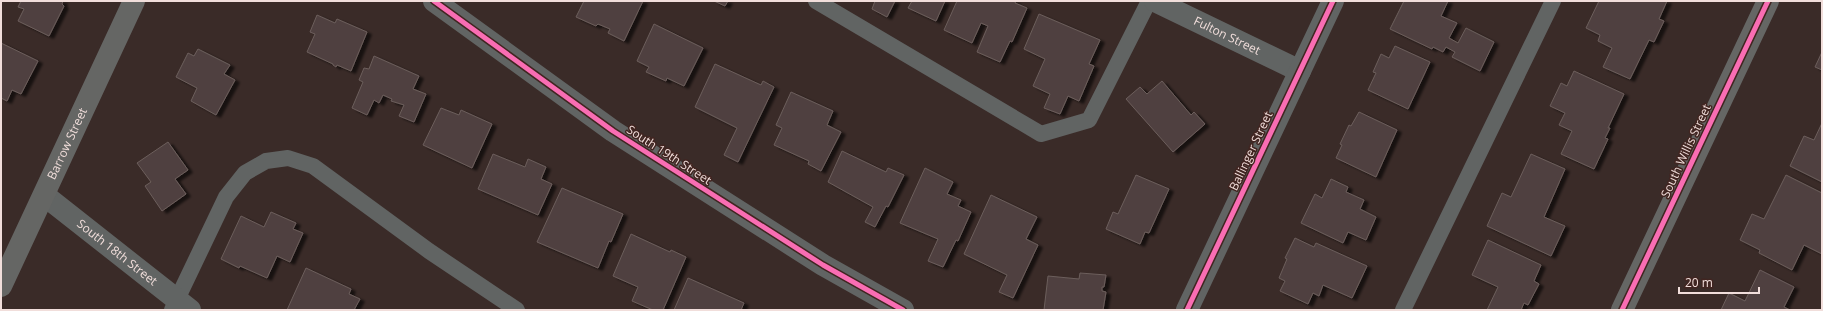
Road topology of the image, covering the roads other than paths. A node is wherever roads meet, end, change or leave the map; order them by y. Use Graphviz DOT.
graph roads {
  1 [pos="134,1"];
  2 [pos="434,1"];
  3 [pos="816,1"];
  4 [pos="1150,1"];
  5 [pos="1155,1"];
  6 [pos="1333,1"];
  7 [pos="1553,1"];
  8 [pos="1768,1"];
  9 [pos="1300,71"];
  10 [pos="44,195"];
  11 [pos="1,286"];
  12 [pos="179,307"];
  13 [pos="517,310"];
  14 [pos="903,310"];
  15 [pos="1187,310"];
  16 [pos="1403,310"];
  17 [pos="1622,310"];
  1 -- 10 [label="street, Barrow Street"];
  2 -- 14 [label="street, South 19th Street"];
  3 -- 4 [label="lane"];
  5 -- 9 [label="street, Fulton Street"];
  6 -- 9 [label="street, Ballinger Street"];
  7 -- 16 [label="lane"];
  8 -- 17 [label="street, South Willis Street"];
  9 -- 15 [label="street, Ballinger Street"];
  10 -- 11 [label="street, Barrow Street"];
  10 -- 12 [label="street, South 18th Street"];
  12 -- 13 [label="lane"];
}
